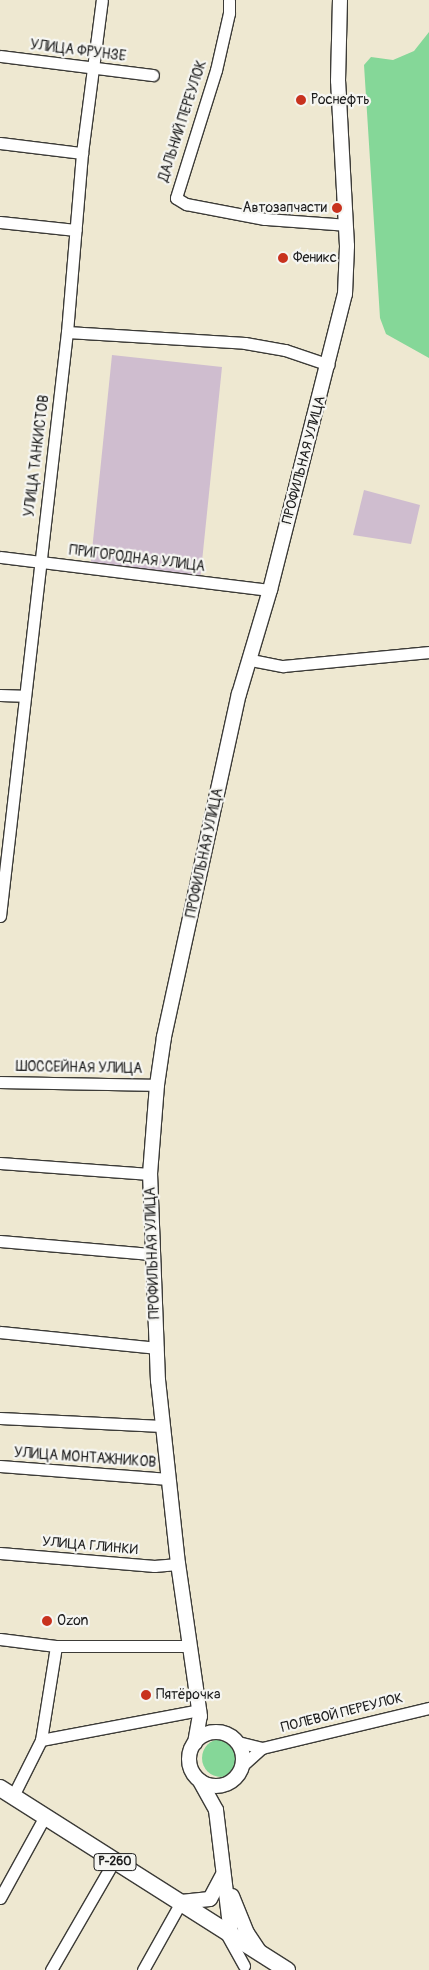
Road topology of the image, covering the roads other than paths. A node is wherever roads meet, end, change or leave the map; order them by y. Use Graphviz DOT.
graph roads {
  1 [pos="102,0"];
  2 [pos="229,0"];
  3 [pos="340,0"];
  4 [pos="0,56"];
  5 [pos="92,69"];
  6 [pos="153,75"];
  7 [pos="0,143"];
  8 [pos="82,153"];
  9 [pos="0,222"];
  10 [pos="346,225"];
  11 [pos="76,230"];
  12 [pos="67,332"];
  13 [pos="329,365"];
  14 [pos="0,557"];
  15 [pos="39,562"];
  16 [pos="270,590"];
  17 [pos="429,652"];
  18 [pos="250,660"];
  19 [pos="0,695"];
  20 [pos="23,696"];
  21 [pos="0,916"];
  22 [pos="0,1082"];
  23 [pos="157,1085"];
  24 [pos="0,1163"];
  25 [pos="150,1174"];
  26 [pos="0,1242"];
  27 [pos="153,1254"];
  28 [pos="0,1332"];
  29 [pos="157,1348"];
  30 [pos="0,1418"];
  31 [pos="162,1426"];
  32 [pos="0,1466"];
  33 [pos="168,1479"];
  34 [pos="0,1554"];
  35 [pos="178,1564"];
  36 [pos="0,1639"];
  37 [pos="56,1646"];
  38 [pos="190,1646"];
  39 [pos="429,1708"];
  40 [pos="200,1713"];
  41 [pos="219,1732"];
  42 [pos="41,1740"];
  43 [pos="195,1742"];
  44 [pos="238,1742"];
  45 [pos="262,1748"];
  46 [pos="243,1764"];
  47 [pos="200,1781"];
  48 [pos="229,1783"];
  49 [pos="6,1792"];
  50 [pos="216,1810"];
  51 [pos="45,1816"];
  52 [pos="114,1861"];
  53 [pos="223,1872"];
  54 [pos="0,1898"];
  55 [pos="181,1902"];
  56 [pos="232,1935"];
  57 [pos="263,1954"];
  58 [pos="244,1968"];
  59 [pos="51,1970"];
  60 [pos="143,1970"];
  61 [pos="288,1970"];
  1 -- 5 [label="street, УЛИЦА ТАНКИСТОВ"];
  2 -- 10 [label="street, ДАЛЬНИЙ ПЕРЕУЛОК"];
  3 -- 10 [label="main road, ПРОФИЛЬНАЯ УЛИЦА"];
  4 -- 5 [label="street, УЛИЦА ФРУНЗЕ"];
  5 -- 6 [label="street, УЛИЦА ФРУНЗЕ"];
  5 -- 8 [label="street, УЛИЦА ТАНКИСТОВ"];
  7 -- 8 [label="street"];
  8 -- 11 [label="street, УЛИЦА ТАНКИСТОВ"];
  9 -- 11 [label="street"];
  10 -- 13 [label="main road, ПРОФИЛЬНАЯ УЛИЦА"];
  11 -- 12 [label="street, УЛИЦА ТАНКИСТОВ"];
  12 -- 13 [label="street"];
  12 -- 15 [label="street, УЛИЦА ТАНКИСТОВ"];
  13 -- 16 [label="main road, ПРОФИЛЬНАЯ УЛИЦА"];
  14 -- 15 [label="street, ПРИГОРОДНАЯ УЛИЦА"];
  15 -- 16 [label="street, ПРИГОРОДНАЯ УЛИЦА"];
  15 -- 20 [label="street, УЛИЦА ТАНКИСТОВ"];
  16 -- 18 [label="main road, ПРОФИЛЬНАЯ УЛИЦА"];
  17 -- 18 [label="street"];
  18 -- 23 [label="main road, ПРОФИЛЬНАЯ УЛИЦА"];
  19 -- 20 [label="street"];
  20 -- 21 [label="street, УЛИЦА ТАНКИСТОВ"];
  22 -- 23 [label="street, ШОССЕЙНАЯ УЛИЦА"];
  23 -- 25 [label="main road, ПРОФИЛЬНАЯ УЛИЦА"];
  24 -- 25 [label="street"];
  25 -- 27 [label="main road, ПРОФИЛЬНАЯ УЛИЦА"];
  26 -- 27 [label="street"];
  27 -- 29 [label="main road, ПРОФИЛЬНАЯ УЛИЦА"];
  28 -- 29 [label="street"];
  29 -- 31 [label="main road, ПРОФИЛЬНАЯ УЛИЦА"];
  30 -- 31 [label="street"];
  31 -- 33 [label="main road, ПРОФИЛЬНАЯ УЛИЦА"];
  32 -- 33 [label="street, УЛИЦА МОНТАЖНИКОВ"];
  33 -- 35 [label="main road, ПРОФИЛЬНАЯ УЛИЦА"];
  34 -- 35 [label="street, УЛИЦА ГЛИНКИ"];
  35 -- 38 [label="main road, ПРОФИЛЬНАЯ УЛИЦА"];
  36 -- 37 [label="street"];
  37 -- 38 [label="street"];
  37 -- 42 [label="street"];
  38 -- 40 [label="main road, ПРОФИЛЬНАЯ УЛИЦА"];
  39 -- 45 [label="street, ПОЛЕВОЙ ПЕРЕУЛОК"];
  40 -- 41 [label="main road"];
  40 -- 42 [label="street"];
  40 -- 43 [label="main road, ПРОФИЛЬНАЯ УЛИЦА"];
  41 -- 43 [label="main road"];
  41 -- 44 [label="main road"];
  42 -- 49 [label="street"];
  43 -- 47 [label="main road"];
  44 -- 45 [label="street"];
  44 -- 46 [label="main road"];
  45 -- 46 [label="street"];
  46 -- 48 [label="main road"];
  47 -- 48 [label="main road"];
  47 -- 50 [label="main road"];
  48 -- 50 [label="main road"];
  49 -- 51 [label="highway, Р-260"];
  50 -- 53 [label="main road"];
  51 -- 52 [label="highway, Р-260"];
  51 -- 54 [label="street"];
  52 -- 55 [label="highway, Р-260"];
  52 -- 59 [label="street"];
  53 -- 55 [label="main road"];
  53 -- 56 [label="main road"];
  53 -- 57 [label="main road"];
  55 -- 56 [label="highway, Р-260"];
  55 -- 60 [label="street"];
  56 -- 57 [label="highway, Р-260"];
  56 -- 58 [label="street"];
  56 -- 58 [label="street"];
  57 -- 58 [label="street"];
  57 -- 61 [label="highway, Р-260"];
}
